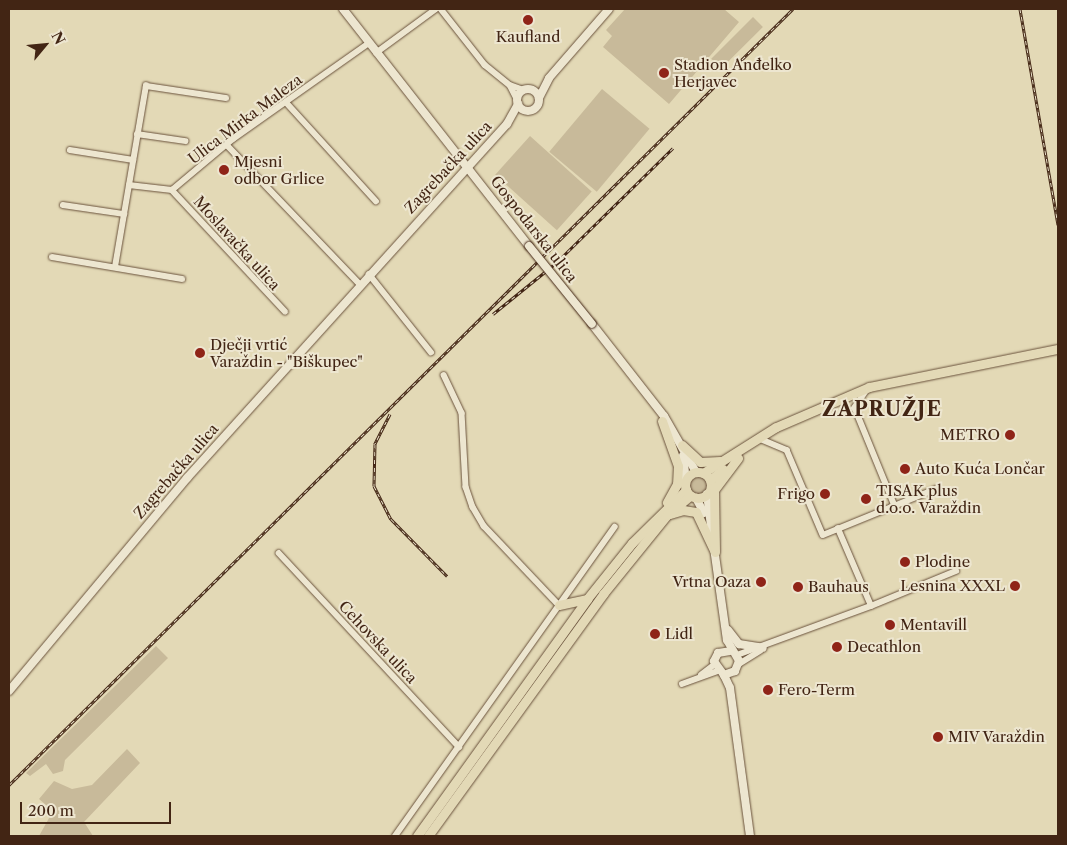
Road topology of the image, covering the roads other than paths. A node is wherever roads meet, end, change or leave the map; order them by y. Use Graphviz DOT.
graph roads {
  1 [pos="342,9"];
  2 [pos="436,9"];
  3 [pos="441,9"];
  4 [pos="610,9"];
  5 [pos="369,44"];
  6 [pos="376,52"];
  7 [pos="549,78"];
  8 [pos="510,85"];
  9 [pos="527,90"];
  10 [pos="226,98"];
  11 [pos="539,98"];
  12 [pos="286,102"];
  13 [pos="518,102"];
  14 [pos="528,111"];
  15 [pos="507,124"];
  16 [pos="137,134"];
  17 [pos="185,141"];
  18 [pos="227,145"];
  19 [pos="70,150"];
  20 [pos="133,160"];
  21 [pos="467,166"];
  22 [pos="129,185"];
  23 [pos="172,190"];
  24 [pos="376,201"];
  25 [pos="63,205"];
  26 [pos="124,214"];
  27 [pos="52,257"];
  28 [pos="115,267"];
  29 [pos="369,274"];
  30 [pos="182,279"];
  31 [pos="360,284"];
  32 [pos="285,311"];
  33 [pos="1058,349"];
  34 [pos="431,352"];
  35 [pos="444,375"];
  36 [pos="869,387"];
  37 [pos="655,405"];
  38 [pos="811,410"];
  39 [pos="662,421"];
  40 [pos="763,440"];
  41 [pos="682,445"];
  42 [pos="734,457"];
  43 [pos="699,472"];
  44 [pos="686,479"];
  45 [pos="710,480"];
  46 [pos="936,489"];
  47 [pos="707,494"];
  48 [pos="691,495"];
  49 [pos="895,506"];
  50 [pos="664,513"];
  51 [pos="615,527"];
  52 [pos="838,529"];
  53 [pos="712,536"];
  54 [pos="716,552"];
  55 [pos="279,553"];
  56 [pos="956,571"];
  57 [pos="587,599"];
  58 [pos="559,605"];
  59 [pos="870,606"];
  60 [pos="723,619"];
  61 [pos="763,648"];
  62 [pos="729,652"];
  63 [pos="739,664"];
  64 [pos="722,671"];
  65 [pos="682,684"];
  66 [pos="9,691"];
  67 [pos="459,747"];
  68 [pos="395,836"];
  69 [pos="417,836"];
  70 [pos="428,836"];
  71 [pos="750,836"];
  1 -- 5 [label="main road, Gospodarska ulica"];
  2 -- 6 [label="street"];
  3 -- 8 [label="street"];
  4 -- 7 [label="main road, Zagrebačka ulica"];
  5 -- 6 [label="main road, Gospodarska ulica"];
  5 -- 12 [label="street, Ulica Mirka Maleza"];
  6 -- 21 [label="main road, Gospodarska ulica"];
  7 -- 9 [label="main road, Zagrebačka ulica"];
  7 -- 11 [label="main road, Zagrebačka ulica"];
  8 -- 9 [label="street"];
  8 -- 13 [label="street"];
  9 -- 11 [label="main road"];
  9 -- 13 [label="main road, Zagrebačka ulica"];
  10 -- 16 [label="street"];
  11 -- 14 [label="main road, Zagrebačka ulica"];
  12 -- 18 [label="street, Ulica Mirka Maleza"];
  12 -- 24 [label="street"];
  13 -- 14 [label="main road"];
  13 -- 15 [label="main road, Zagrebačka ulica"];
  14 -- 15 [label="main road, Zagrebačka ulica"];
  15 -- 21 [label="main road, Zagrebačka ulica"];
  16 -- 17 [label="street"];
  16 -- 20 [label="street"];
  18 -- 23 [label="street, Ulica Mirka Maleza"];
  18 -- 31 [label="street"];
  19 -- 20 [label="street"];
  20 -- 22 [label="street"];
  21 -- 29 [label="main road, Zagrebačka ulica"];
  21 -- 37 [label="main road, Gospodarska ulica, bridge"];
  22 -- 23 [label="street"];
  22 -- 26 [label="street"];
  23 -- 32 [label="street, Moslavačka ulica"];
  25 -- 26 [label="street"];
  26 -- 28 [label="street"];
  27 -- 28 [label="street"];
  28 -- 30 [label="street"];
  29 -- 31 [label="main road, Zagrebačka ulica"];
  29 -- 34 [label="street"];
  31 -- 66 [label="main road, Zagrebačka ulica"];
  33 -- 36 [label="main road"];
  35 -- 58 [label="street"];
  36 -- 38 [label="main road"];
  36 -- 49 [label="street"];
  37 -- 39 [label="main road"];
  37 -- 41 [label="main road, Gospodarska ulica"];
  38 -- 40 [label="main road"];
  38 -- 42 [label="main road"];
  39 -- 44 [label="main road"];
  39 -- 50 [label="main road"];
  40 -- 42 [label="main road"];
  40 -- 52 [label="street"];
  41 -- 42 [label="main road"];
  41 -- 43 [label="main road, Gospodarska ulica"];
  42 -- 43 [label="main road"];
  42 -- 45 [label="main road"];
  42 -- 54 [label="main road"];
  43 -- 44 [label="main road"];
  43 -- 45 [label="main road"];
  44 -- 48 [label="main road"];
  45 -- 47 [label="main road"];
  46 -- 49 [label="street"];
  47 -- 48 [label="main road"];
  47 -- 53 [label="main road"];
  48 -- 50 [label="main road"];
  48 -- 53 [label="main road"];
  49 -- 52 [label="street"];
  50 -- 54 [label="main road"];
  50 -- 57 [label="main road"];
  50 -- 70 [label="main road"];
  51 -- 58 [label="street"];
  52 -- 59 [label="street"];
  53 -- 54 [label="main road"];
  54 -- 60 [label="main road"];
  55 -- 67 [label="street, Cehovska ulica"];
  56 -- 59 [label="street"];
  57 -- 58 [label="main road"];
  57 -- 69 [label="main road"];
  58 -- 67 [label="street"];
  59 -- 61 [label="street"];
  60 -- 61 [label="main road"];
  60 -- 62 [label="main road"];
  61 -- 62 [label="street"];
  61 -- 63 [label="street"];
  62 -- 63 [label="main road"];
  62 -- 64 [label="main road"];
  63 -- 64 [label="main road"];
  64 -- 65 [label="street"];
  64 -- 71 [label="main road"];
  67 -- 68 [label="street"];
}
